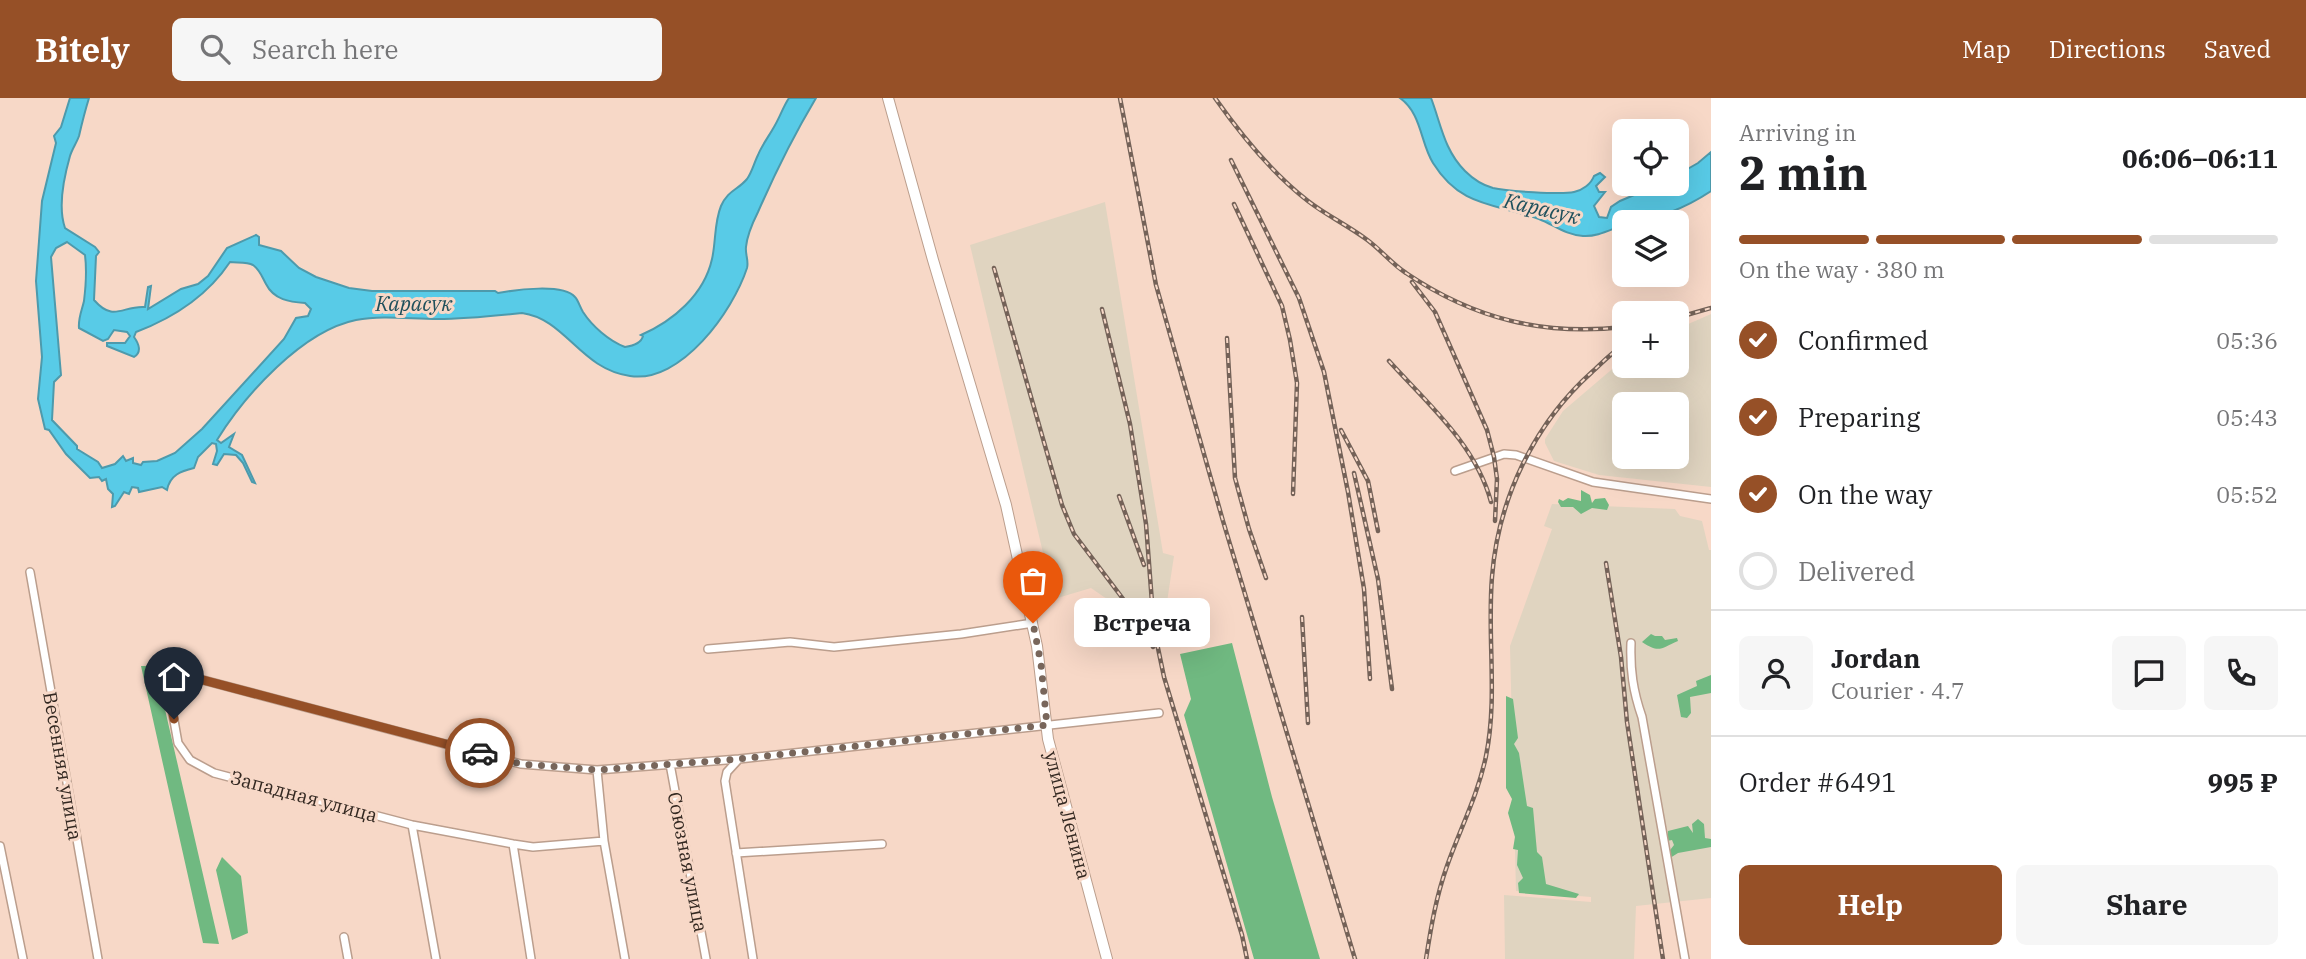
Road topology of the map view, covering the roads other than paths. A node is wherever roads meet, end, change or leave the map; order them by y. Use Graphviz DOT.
graph roads {
  1 [pos="888,98"];
  2 [pos="1455,471"];
  3 [pos="1711,499"];
  4 [pos="30,572"];
  5 [pos="1033,623"];
  6 [pos="1631,643"];
  7 [pos="708,649"];
  8 [pos="1159,713"];
  9 [pos="1047,725"];
  10 [pos="739,759"];
  11 [pos="670,764"];
  12 [pos="597,770"];
  13 [pos="412,825"];
  14 [pos="604,841"];
  15 [pos="513,844"];
  16 [pos="882,844"];
  17 [pos="0,846"];
  18 [pos="736,853"];
  19 [pos="344,937"];
  20 [pos="23,959"];
  21 [pos="98,959"];
  22 [pos="348,959"];
  23 [pos="436,959"];
  24 [pos="531,959"];
  25 [pos="625,959"];
  26 [pos="706,959"];
  27 [pos="753,959"];
  28 [pos="1107,959"];
  29 [pos="1685,959"];
  1 -- 5 [label="main road, улица Ленина"];
  2 -- 3 [label="street"];
  4 -- 21 [label="street, Весенняя улица"];
  5 -- 7 [label="street"];
  5 -- 9 [label="main road, улица Ленина"];
  6 -- 29 [label="street"];
  8 -- 9 [label="street"];
  9 -- 10 [label="street"];
  9 -- 28 [label="main road, улица Ленина"];
  10 -- 11 [label="street"];
  10 -- 18 [label="street"];
  11 -- 12 [label="street"];
  11 -- 26 [label="street, Союзная улица"];
  12 -- 13 [label="street, Западная улица"];
  12 -- 14 [label="street"];
  13 -- 15 [label="street, Западная улица"];
  13 -- 23 [label="street"];
  14 -- 15 [label="street, Западная улица"];
  14 -- 25 [label="street"];
  15 -- 24 [label="street"];
  16 -- 18 [label="street"];
  17 -- 20 [label="street"];
  18 -- 27 [label="street"];
  19 -- 22 [label="street"];
}
